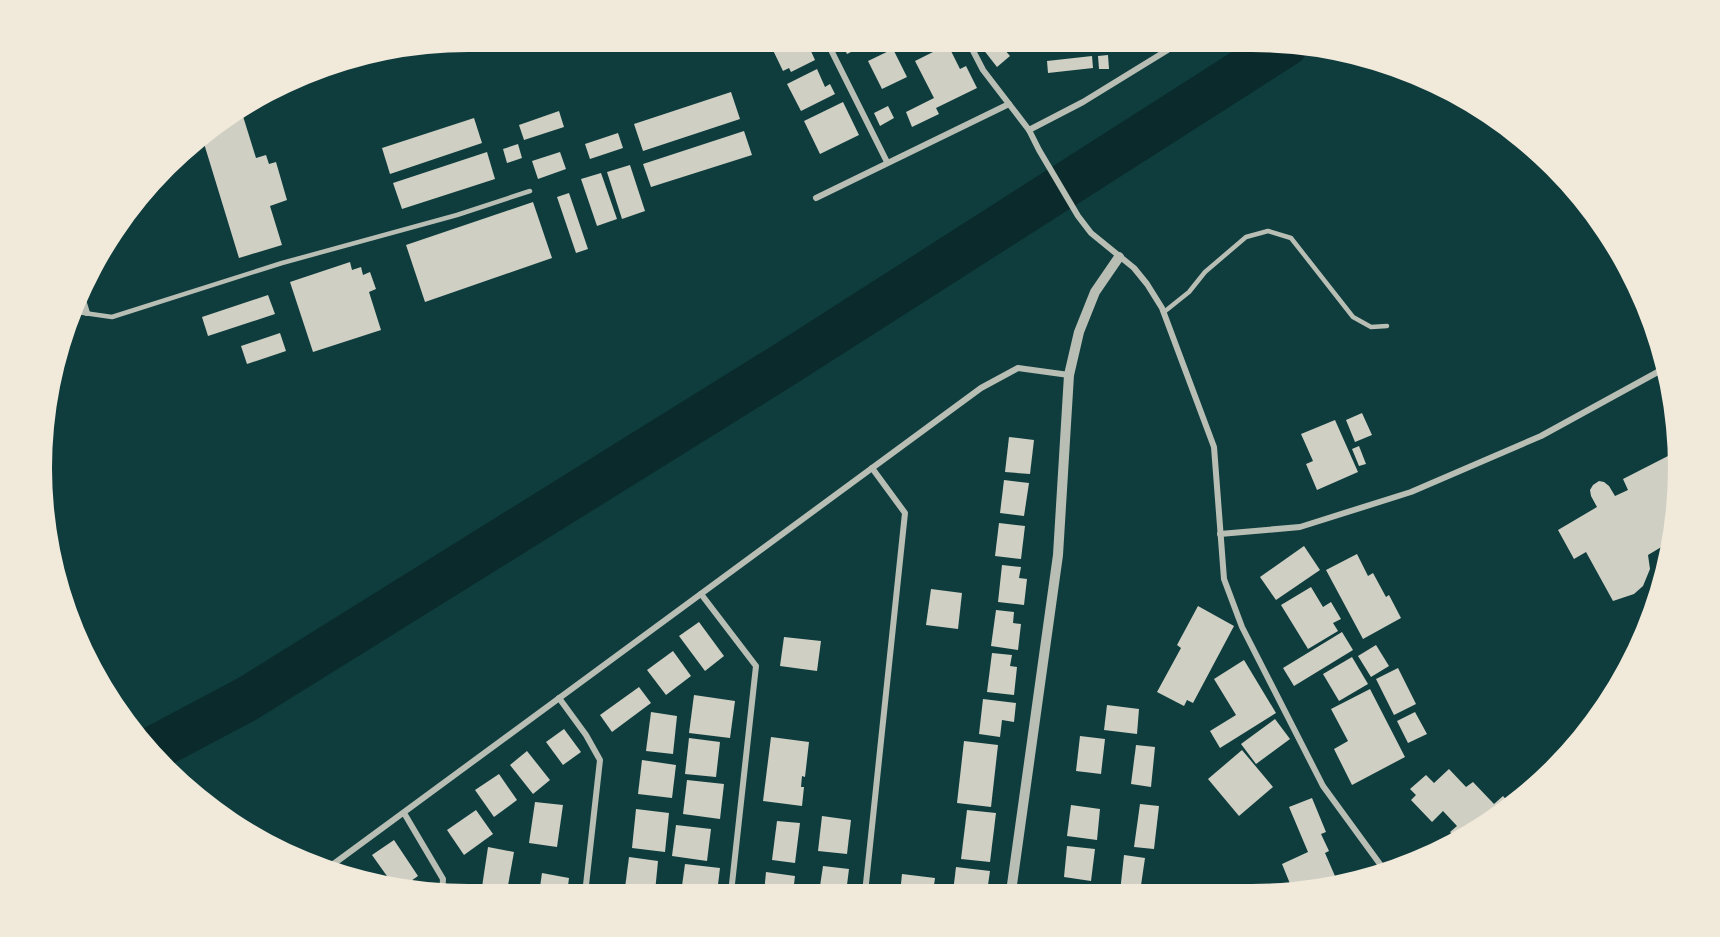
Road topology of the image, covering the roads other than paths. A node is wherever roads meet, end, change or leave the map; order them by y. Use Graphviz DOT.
graph roads {
  1 [pos="832,52"];
  2 [pos="974,52"];
  3 [pos="1164,52"];
  4 [pos="1008,104"];
  5 [pos="1029,130"];
  6 [pos="887,162"];
  7 [pos="530,191"];
  8 [pos="816,198"];
  9 [pos="1119,257"];
  10 [pos="85,307"];
  11 [pos="1164,312"];
  12 [pos="83,313"];
  13 [pos="87,313"];
  14 [pos="1387,326"];
  15 [pos="1656,373"];
  16 [pos="1069,375"];
  17 [pos="872,468"];
  18 [pos="1220,534"];
  19 [pos="701,594"];
  20 [pos="559,698"];
  21 [pos="404,813"];
  22 [pos="336,862"];
  23 [pos="1380,863"];
  24 [pos="442,884"];
  25 [pos="586,884"];
  26 [pos="732,884"];
  27 [pos="867,884"];
  28 [pos="1012,884"];
  1 -- 6 [label="street"];
  2 -- 4 [label="street"];
  3 -- 5 [label="street"];
  4 -- 5 [label="street"];
  4 -- 6 [label="street"];
  5 -- 9 [label="street"];
  6 -- 8 [label="street"];
  7 -- 13 [label="lane"];
  9 -- 11 [label="street"];
  9 -- 16 [label="street"];
  10 -- 13 [label="street"];
  11 -- 14 [label="lane"];
  11 -- 18 [label="street"];
  12 -- 13 [label="lane"];
  15 -- 18 [label="street"];
  16 -- 17 [label="street"];
  16 -- 28 [label="street"];
  17 -- 19 [label="street"];
  17 -- 27 [label="street"];
  18 -- 23 [label="street"];
  19 -- 20 [label="street"];
  19 -- 26 [label="street"];
  20 -- 21 [label="street"];
  20 -- 25 [label="street"];
  21 -- 22 [label="street"];
  21 -- 24 [label="street"];
}
